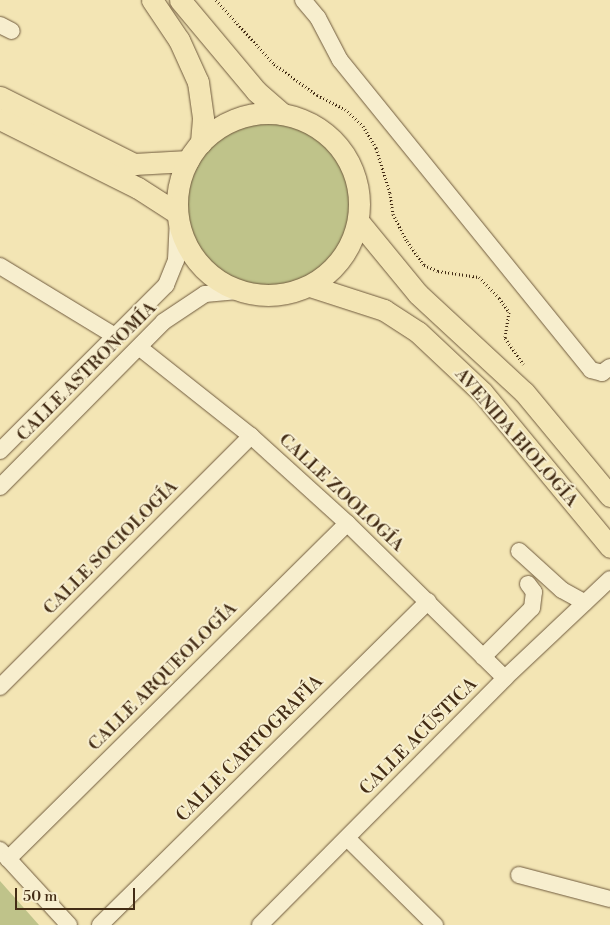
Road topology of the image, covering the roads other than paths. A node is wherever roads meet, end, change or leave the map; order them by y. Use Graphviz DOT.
graph roads {
  1 [pos="152,0"];
  2 [pos="180,0"];
  3 [pos="303,0"];
  4 [pos="0,97"];
  5 [pos="282,114"];
  6 [pos="0,119"];
  7 [pos="201,143"];
  8 [pos="188,160"];
  9 [pos="178,216"];
  10 [pos="358,221"];
  11 [pos="0,266"];
  12 [pos="310,286"];
  13 [pos="238,291"];
  14 [pos="116,336"];
  15 [pos="140,348"];
  16 [pos="610,367"];
  17 [pos="251,436"];
  18 [pos="0,451"];
  19 [pos="0,486"];
  20 [pos="610,496"];
  21 [pos="347,523"];
  22 [pos="610,547"];
  23 [pos="519,551"];
  24 [pos="610,579"];
  25 [pos="528,584"];
  26 [pos="428,601"];
  27 [pos="585,603"];
  28 [pos="483,657"];
  29 [pos="506,678"];
  30 [pos="0,687"];
  31 [pos="347,838"];
  32 [pos="4,854"];
  33 [pos="519,875"];
  34 [pos="610,899"];
  35 [pos="69,925"];
  36 [pos="100,925"];
  37 [pos="260,925"];
  38 [pos="435,925"];
  1 -- 7 [label="main road"];
  2 -- 5 [label="main road"];
  3 -- 16 [label="street"];
  4 -- 8 [label="main road"];
  5 -- 7 [label="main road"];
  5 -- 10 [label="main road"];
  6 -- 9 [label="main road"];
  7 -- 8 [label="main road"];
  8 -- 9 [label="main road"];
  9 -- 13 [label="main road"];
  9 -- 14 [label="street, CALLE ASTRONOMÍA"];
  10 -- 12 [label="main road"];
  10 -- 20 [label="main road, AVENIDA BIOLOGÍA"];
  11 -- 14 [label="street"];
  12 -- 13 [label="main road"];
  12 -- 22 [label="main road, AVENIDA BIOLOGÍA"];
  13 -- 15 [label="street, CALLE ASTRONOMÍA"];
  14 -- 18 [label="street, CALLE ASTRONOMÍA"];
  15 -- 17 [label="street, CALLE ZOOLOGÍA"];
  15 -- 19 [label="street, CALLE ASTRONOMÍA"];
  17 -- 21 [label="street, CALLE ZOOLOGÍA"];
  17 -- 30 [label="street, CALLE SOCIOLOGÍA"];
  21 -- 26 [label="street, CALLE ZOOLOGÍA"];
  21 -- 32 [label="street, CALLE ARQUEOLOGÍA"];
  23 -- 27 [label="street"];
  24 -- 27 [label="street, CALLE ACÚSTICA"];
  25 -- 28 [label="street"];
  26 -- 28 [label="street, CALLE ZOOLOGÍA"];
  26 -- 36 [label="street, CALLE CARTOGRAFÍA"];
  27 -- 29 [label="street, CALLE ACÚSTICA"];
  28 -- 29 [label="street, CALLE ZOOLOGÍA"];
  29 -- 31 [label="street, CALLE ACÚSTICA"];
  31 -- 37 [label="street, CALLE ACÚSTICA"];
  31 -- 38 [label="street"];
  32 -- 35 [label="street"];
  33 -- 34 [label="street"];
}
